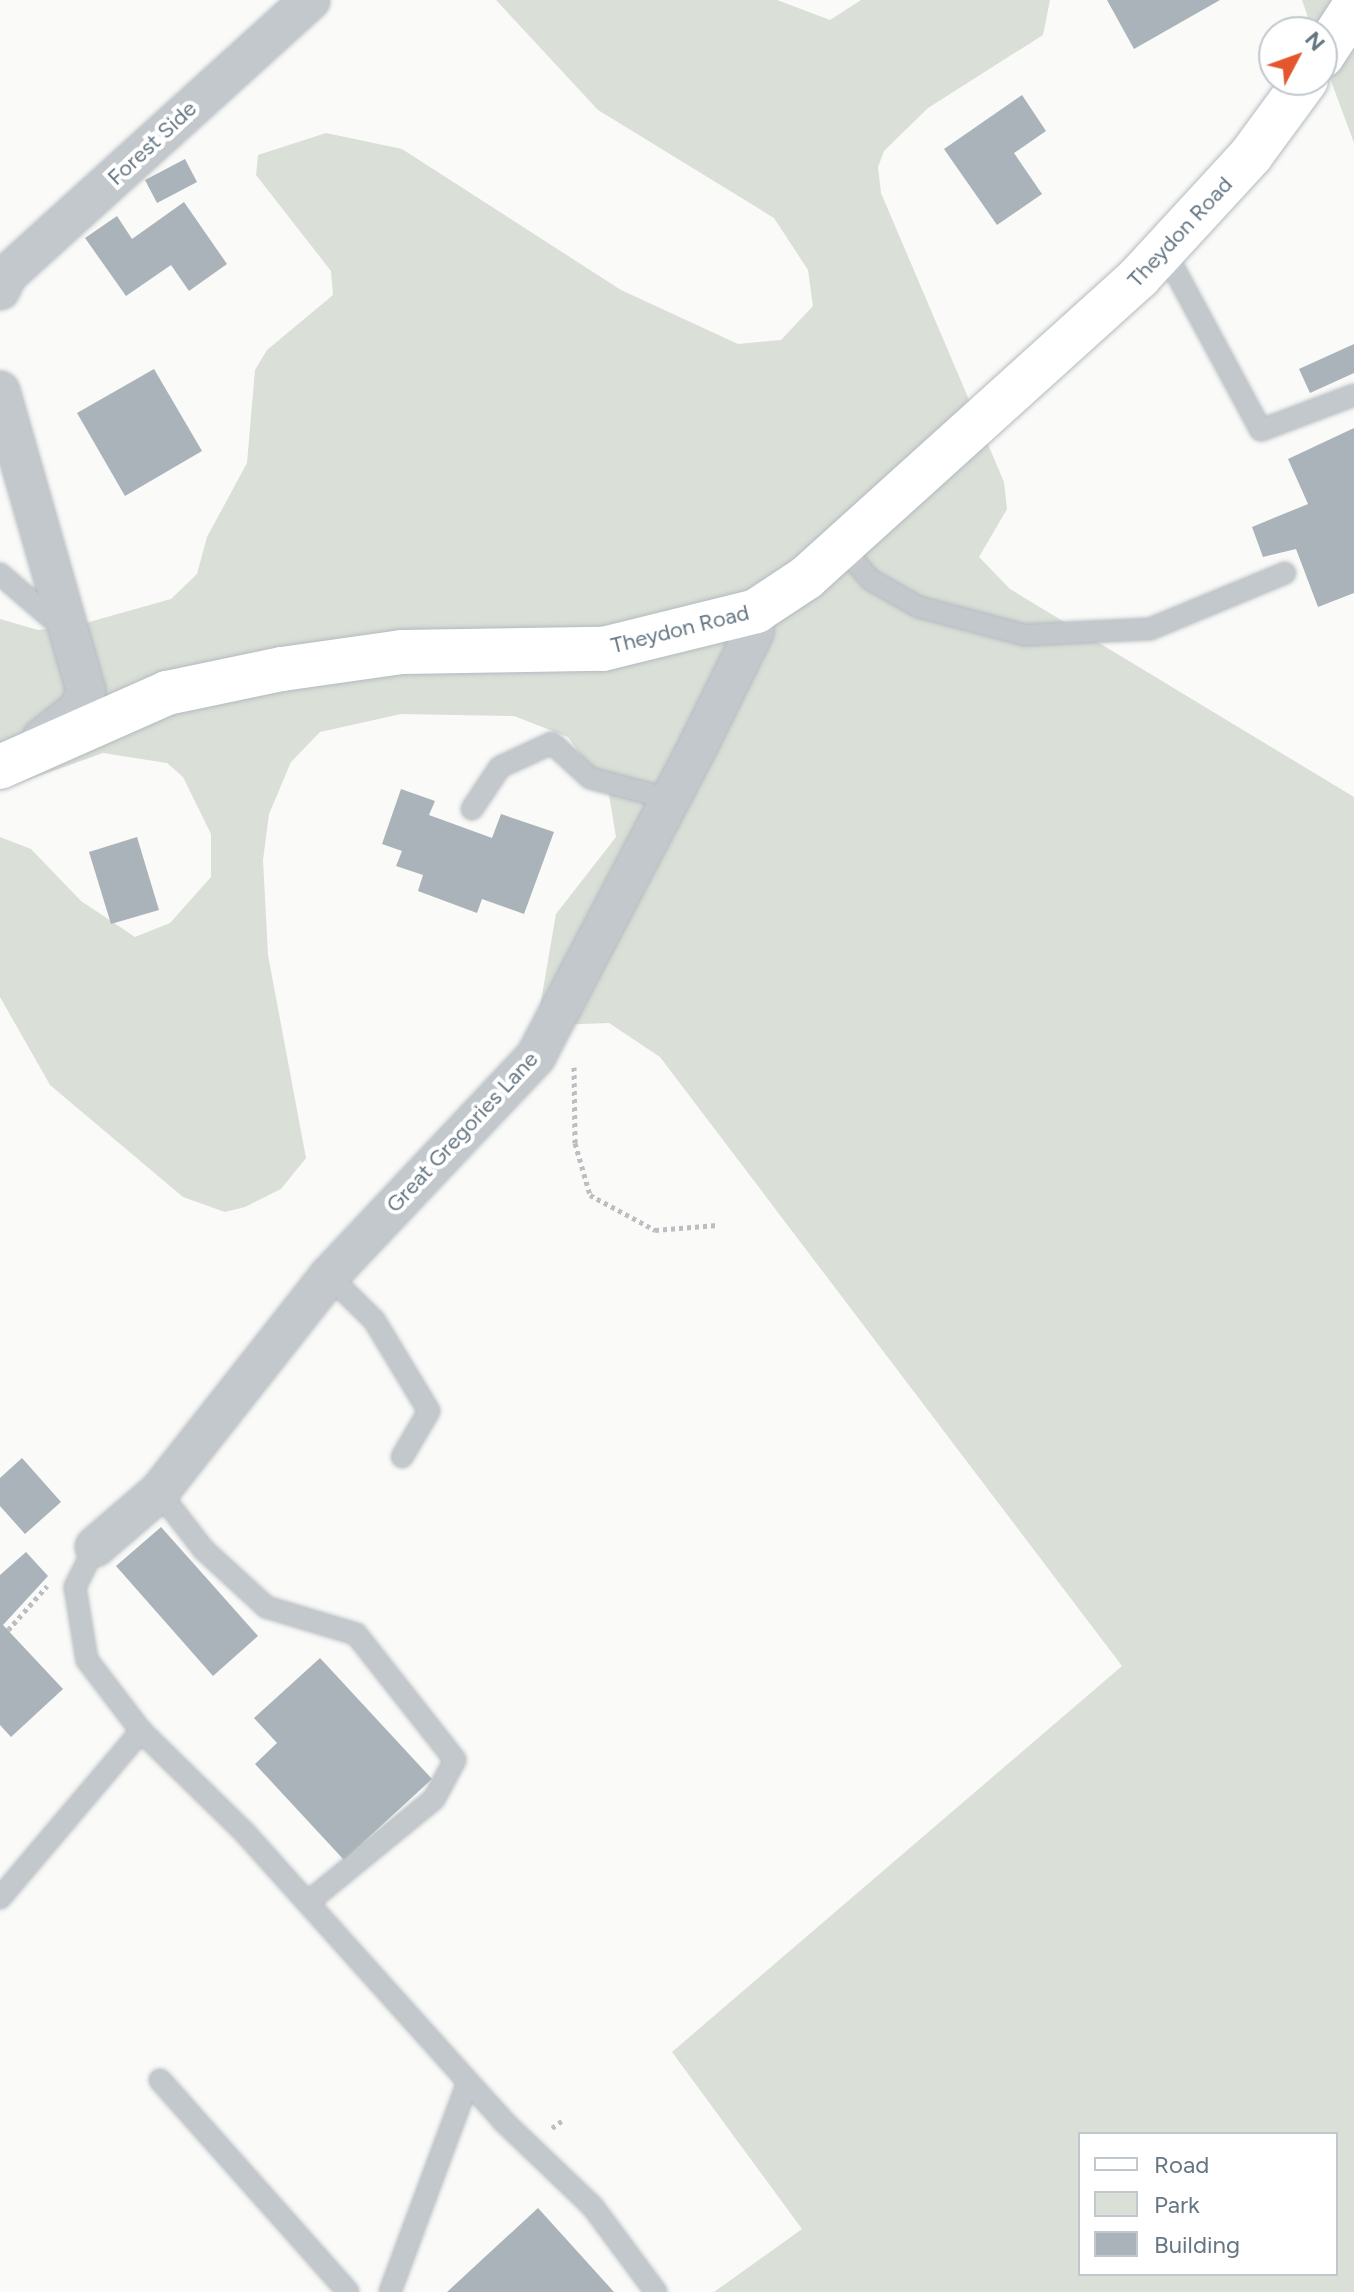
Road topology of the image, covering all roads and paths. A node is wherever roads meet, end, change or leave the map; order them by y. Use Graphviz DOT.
graph roads {
  1 [pos="310,0"];
  2 [pos="1354,7"];
  3 [pos="1338,32"];
  4 [pos="1293,96"];
  5 [pos="1165,252"];
  6 [pos="0,290"];
  7 [pos="0,391"];
  8 [pos="1354,395"];
  9 [pos="841,546"];
  10 [pos="1285,573"];
  11 [pos="0,574"];
  12 [pos="756,611"];
  13 [pos="72,637"];
  14 [pos="9,763"];
  15 [pos="670,799"];
  16 [pos="472,809"];
  17 [pos="574,1055"];
  18 [pos="717,1225"];
  19 [pos="329,1276"];
  20 [pos="402,1457"];
  21 [pos="159,1492"];
  22 [pos="95,1547"];
  23 [pos="141,1731"];
  24 [pos="0,1898"];
  25 [pos="308,1902"];
  26 [pos="160,2080"];
  27 [pos="468,2082"];
  28 [pos="348,2292"];
  29 [pos="390,2292"];
  30 [pos="656,2292"];
  1 -- 6 [label="street, Forest Side"];
  2 -- 3 [label="street"];
  4 -- 5 [label="street, Theydon Road"];
  5 -- 8 [label="lane"];
  5 -- 9 [label="street, Theydon Road"];
  7 -- 13 [label="street"];
  9 -- 10 [label="lane"];
  9 -- 12 [label="street, Theydon Road"];
  11 -- 13 [label="lane"];
  12 -- 14 [label="street, Theydon Road"];
  12 -- 15 [label="street, Great Gregories Lane"];
  13 -- 14 [label="street"];
  15 -- 16 [label="lane"];
  15 -- 19 [label="street, Great Gregories Lane"];
  17 -- 18 [label="path"];
  19 -- 20 [label="lane"];
  19 -- 21 [label="street, Great Gregories Lane"];
  21 -- 22 [label="street, Great Gregories Lane"];
  21 -- 25 [label="lane"];
  22 -- 23 [label="lane"];
  23 -- 24 [label="lane"];
  23 -- 25 [label="lane"];
  25 -- 27 [label="lane"];
  26 -- 28 [label="lane"];
  27 -- 29 [label="lane"];
  27 -- 30 [label="lane"];
}
